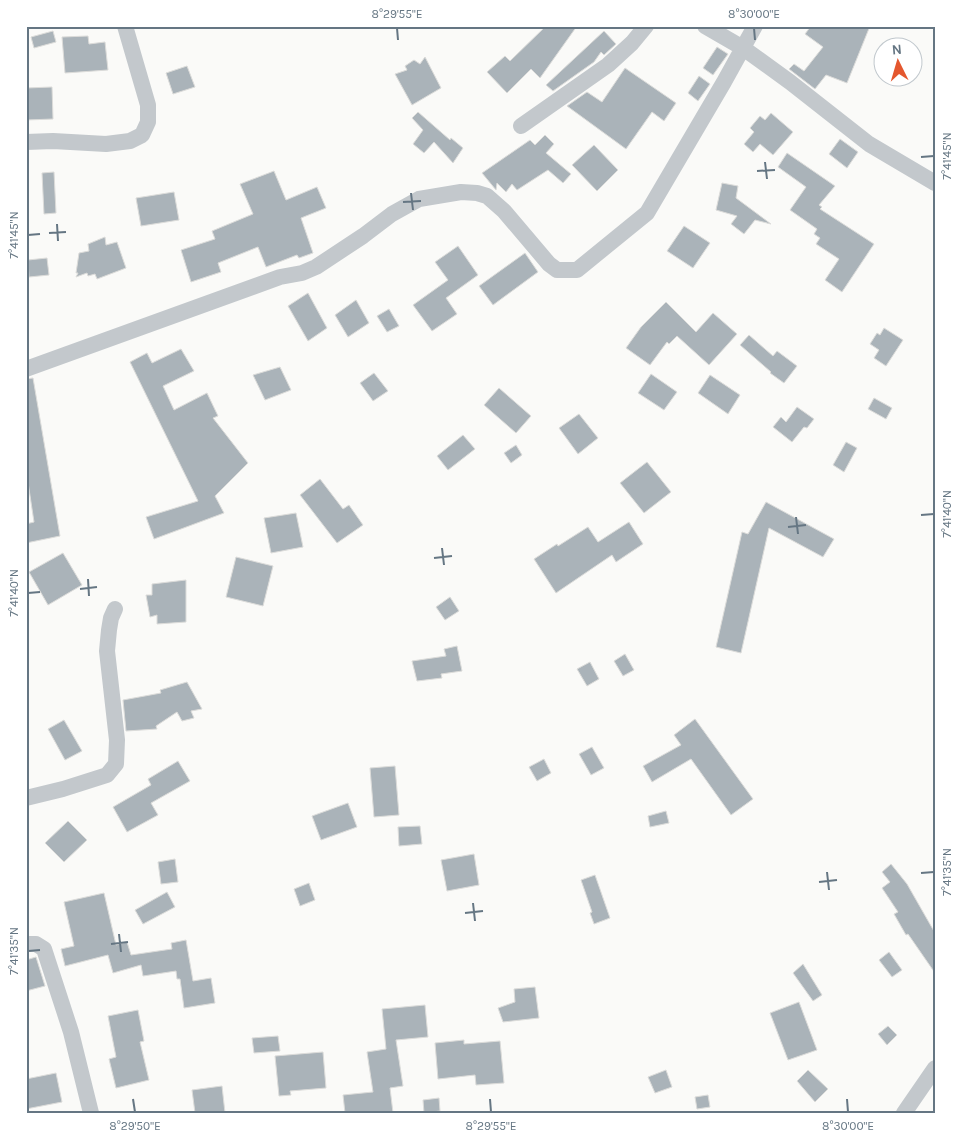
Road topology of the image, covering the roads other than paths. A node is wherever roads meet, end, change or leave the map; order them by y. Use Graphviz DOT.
graph roads {
  1 [pos="125,26"];
  2 [pos="646,26"];
  3 [pos="705,26"];
  4 [pos="755,26"];
  5 [pos="743,48"];
  6 [pos="521,126"];
  7 [pos="26,142"];
  8 [pos="935,184"];
  9 [pos="26,369"];
  10 [pos="116,609"];
  11 [pos="26,798"];
  12 [pos="26,944"];
  13 [pos="935,1068"];
  14 [pos="90,1113"];
  15 [pos="904,1113"];
  1 -- 7 [label="street"];
  2 -- 6 [label="street"];
  3 -- 5 [label="street"];
  4 -- 5 [label="street"];
  5 -- 8 [label="street"];
  5 -- 9 [label="street"];
  10 -- 11 [label="street"];
  12 -- 14 [label="street"];
  13 -- 15 [label="street"];
}
